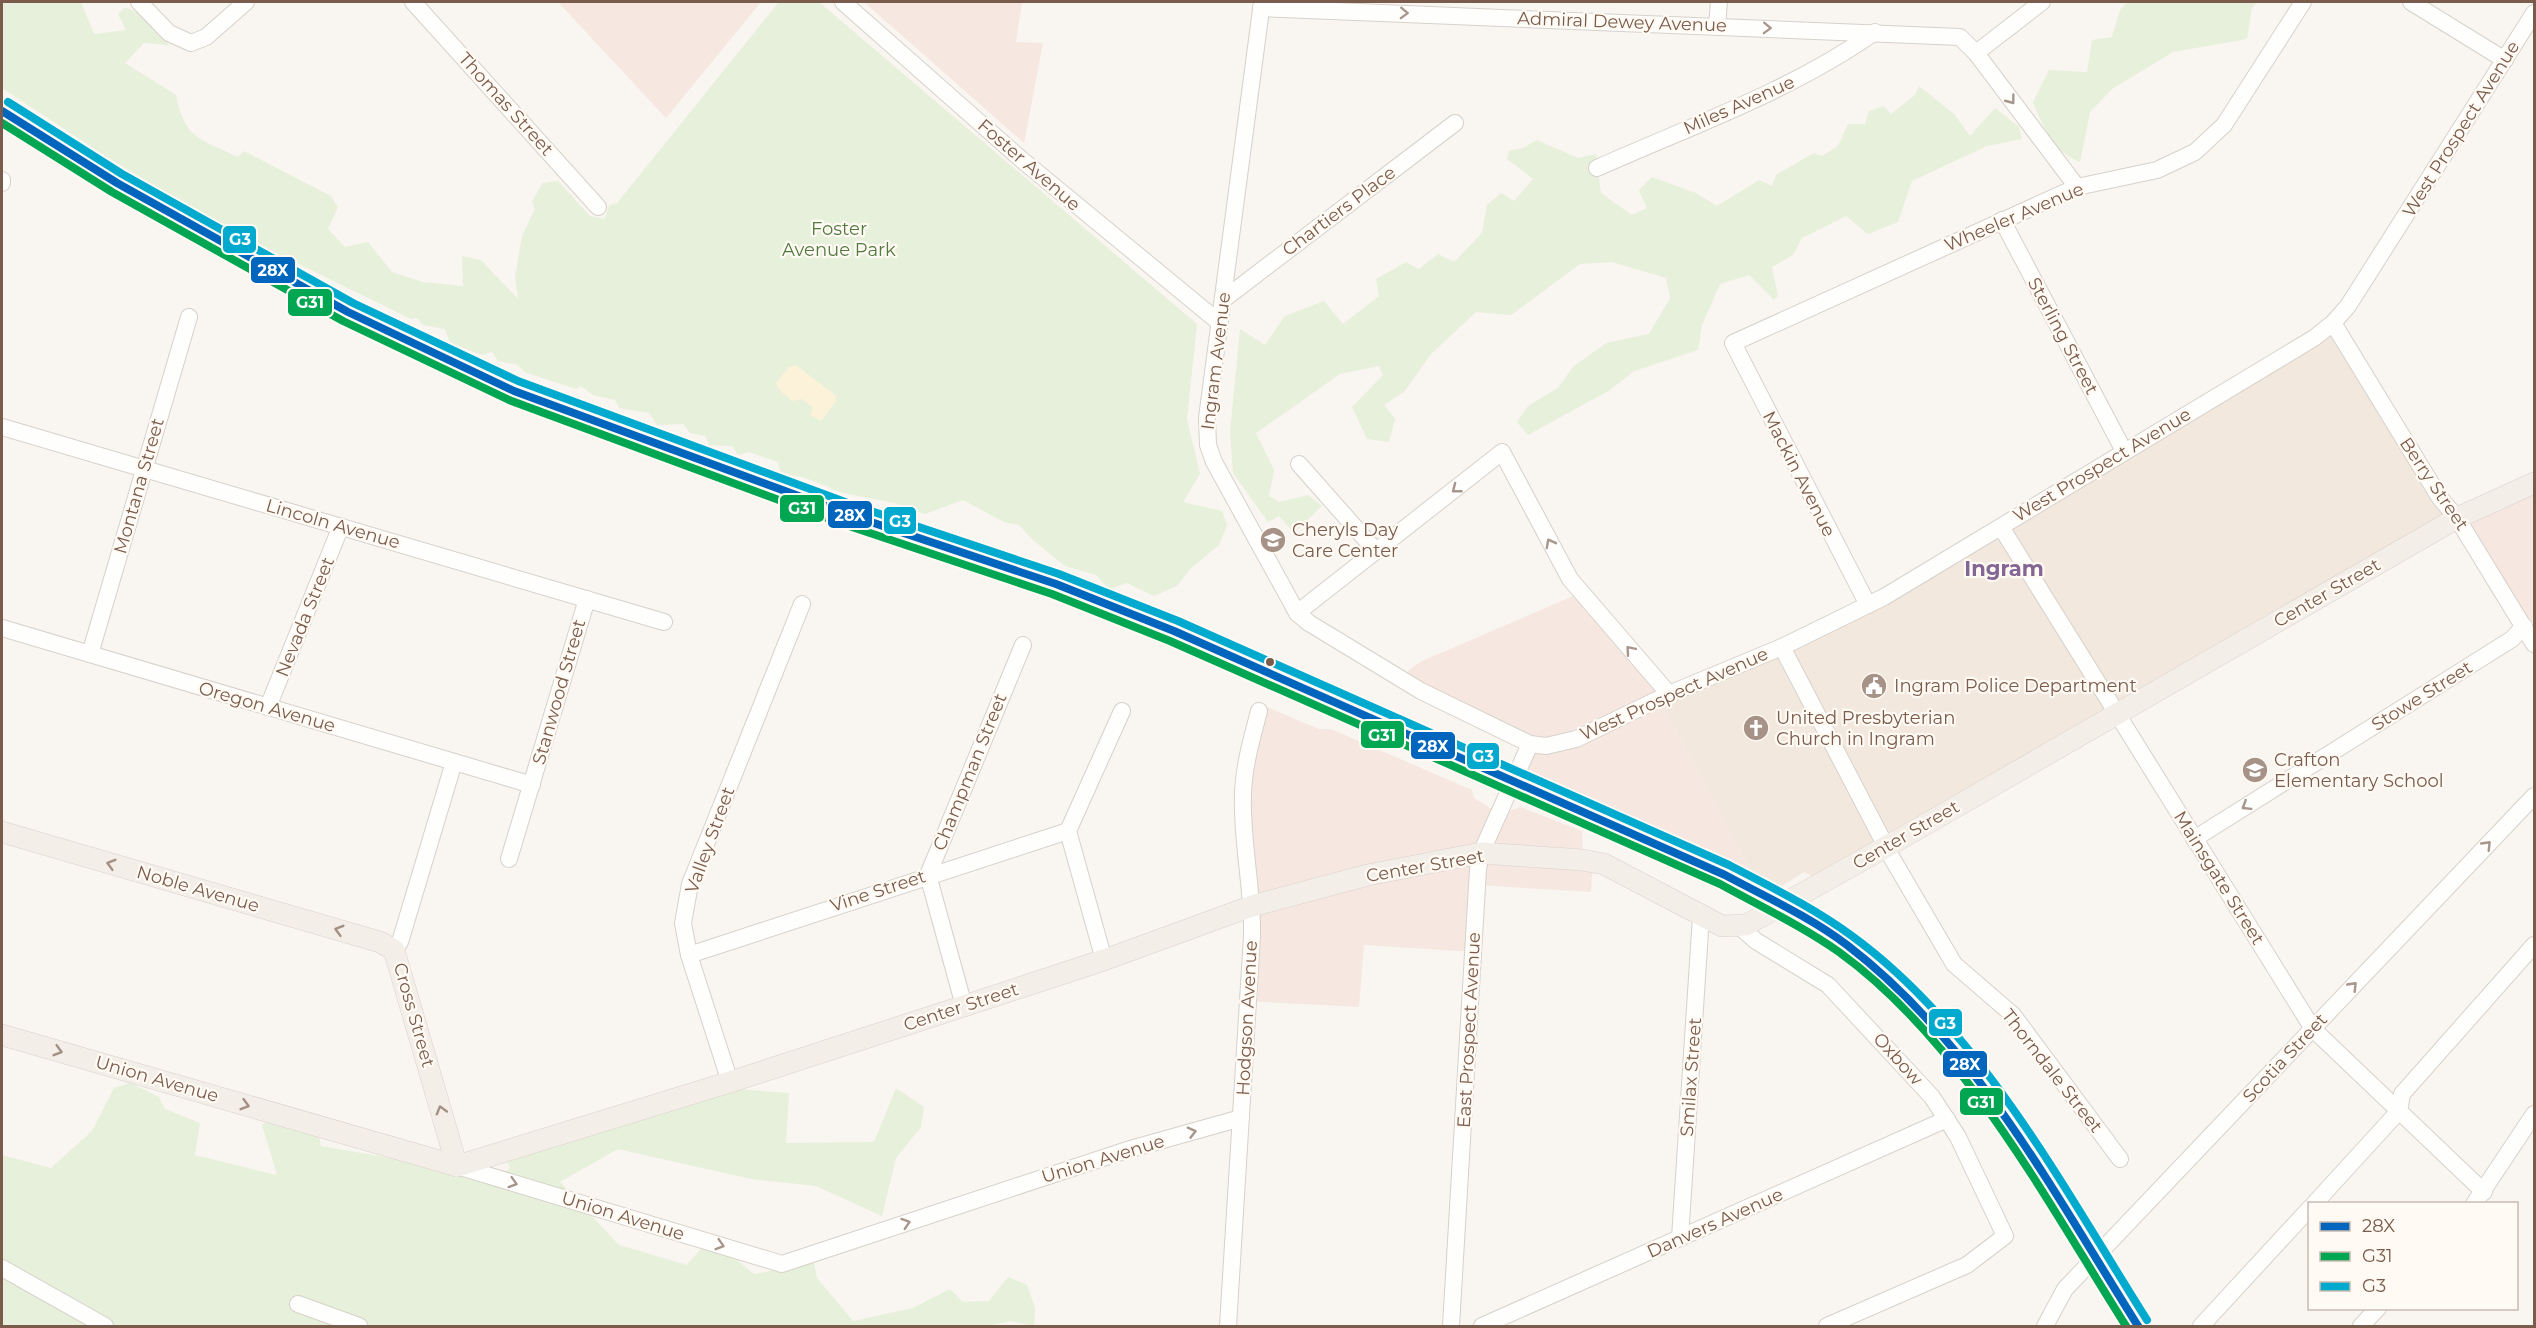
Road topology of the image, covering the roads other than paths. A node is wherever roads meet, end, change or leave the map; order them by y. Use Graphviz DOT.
graph roads {
  1 [pos="139,2"];
  2 [pos="246,2"];
  3 [pos="413,2"];
  4 [pos="843,2"];
  5 [pos="1719,2"];
  6 [pos="2042,2"];
  7 [pos="2303,2"];
  8 [pos="2411,2"];
  9 [pos="1262,4"];
  10 [pos="2535,14"];
  11 [pos="1717,26"];
  12 [pos="1875,32"];
  13 [pos="1976,53"];
  14 [pos="2505,60"];
  15 [pos="1455,123"];
  16 [pos="1597,168"];
  17 [pos="2077,187"];
  18 [pos="598,207"];
  19 [pos="2002,220"];
  20 [pos="1224,300"];
  21 [pos="189,317"];
  22 [pos="1220,323"];
  23 [pos="2333,323"];
  24 [pos="1733,343"];
  25 [pos="2,427"];
  26 [pos="2124,452"];
  27 [pos="1299,464"];
  28 [pos="144,468"];
  29 [pos="2535,483"];
  30 [pos="2457,518"];
  31 [pos="341,526"];
  32 [pos="2001,527"];
  33 [pos="1376,551"];
  34 [pos="587,599"];
  35 [pos="802,604"];
  36 [pos="1868,605"];
  37 [pos="1297,613"];
  38 [pos="664,622"];
  39 [pos="2524,626"];
  40 [pos="2,628"];
  41 [pos="2535,644"];
  42 [pos="1023,645"];
  43 [pos="1782,647"];
  44 [pos="90,654"];
  45 [pos="1669,694"];
  46 [pos="268,707"];
  47 [pos="1122,711"];
  48 [pos="1259,711"];
  49 [pos="2118,714"];
  50 [pos="1530,744"];
  51 [pos="454,762"];
  52 [pos="532,785"];
  53 [pos="2535,796"];
  54 [pos="1068,831"];
  55 [pos="2,832"];
  56 [pos="2194,839"];
  57 [pos="1886,847"];
  58 [pos="1481,853"];
  59 [pos="509,858"];
  60 [pos="928,875"];
  61 [pos="1252,906"];
  62 [pos="1701,916"];
  63 [pos="1747,923"];
  64 [pos="2535,945"];
  65 [pos="394,950"];
  66 [pos="689,954"];
  67 [pos="1104,960"];
  68 [pos="964,1006"];
  69 [pos="2313,1029"];
  70 [pos="2,1035"];
  71 [pos="729,1082"];
  72 [pos="2399,1111"];
  73 [pos="2535,1114"];
  74 [pos="1241,1118"];
  75 [pos="1947,1119"];
  76 [pos="2120,1159"];
  77 [pos="457,1166"];
  78 [pos="2479,1198"];
  79 [pos="2315,1202"];
  80 [pos="2308,1210"];
  81 [pos="1680,1238"];
  82 [pos="2,1268"];
  83 [pos="298,1304"];
  84 [pos="2376,1310"];
  85 [pos="105,1326"];
  86 [pos="359,1326"];
  87 [pos="1228,1326"];
  88 [pos="1451,1326"];
  89 [pos="1482,1326"];
  90 [pos="1827,1326"];
  91 [pos="2044,1326"];
  92 [pos="2201,1326"];
  93 [pos="2361,1326"];
  1 -- 2 [label="street"];
  3 -- 18 [label="street, Thomas Street"];
  4 -- 22 [label="street, Foster Avenue"];
  5 -- 11 [label="street"];
  6 -- 13 [label="street"];
  7 -- 17 [label="street, Wheeler Avenue"];
  8 -- 14 [label="street"];
  9 -- 11 [label="street, Admiral Dewey Avenue, one-way"];
  9 -- 20 [label="street, Ingram Avenue"];
  10 -- 14 [label="street, West Prospect Avenue"];
  11 -- 12 [label="street, Admiral Dewey Avenue, one-way"];
  12 -- 13 [label="street, Admiral Dewey Avenue"];
  12 -- 16 [label="street, Miles Avenue"];
  13 -- 17 [label="street, Admiral Dewey Avenue, one-way"];
  14 -- 23 [label="street, West Prospect Avenue"];
  15 -- 20 [label="street, Chartiers Place"];
  17 -- 19 [label="street, Wheeler Avenue"];
  19 -- 24 [label="street, Wheeler Avenue"];
  19 -- 26 [label="street, Sterling Street"];
  20 -- 22 [label="street, Ingram Avenue"];
  21 -- 28 [label="street, Montana Street"];
  22 -- 37 [label="street, Ingram Avenue"];
  23 -- 26 [label="street, West Prospect Avenue"];
  23 -- 30 [label="street, Berry Street"];
  24 -- 36 [label="street, Mackin Avenue"];
  25 -- 28 [label="street, Lincoln Avenue"];
  26 -- 32 [label="street, West Prospect Avenue"];
  27 -- 33 [label="street"];
  28 -- 31 [label="street, Lincoln Avenue"];
  28 -- 44 [label="street, Montana Street"];
  29 -- 30 [label="main road, Center Street"];
  30 -- 39 [label="street, Berry Street"];
  30 -- 49 [label="main road, Center Street"];
  31 -- 34 [label="street, Lincoln Avenue"];
  31 -- 46 [label="street, Nevada Street"];
  32 -- 36 [label="street, West Prospect Avenue"];
  32 -- 49 [label="street, Mainsgate Street"];
  33 -- 37 [label="street"];
  45 -- 33 [label="street, one-way"];
  34 -- 38 [label="street, Lincoln Avenue"];
  34 -- 52 [label="street, Stanwood Street"];
  35 -- 66 [label="street, Valley Street"];
  36 -- 43 [label="street, West Prospect Avenue"];
  37 -- 50 [label="street, Ingram Avenue"];
  39 -- 41 [label="street, Berry Street"];
  39 -- 56 [label="street, Stowe Street, one-way"];
  40 -- 44 [label="street, Oregon Avenue"];
  42 -- 60 [label="street, Champman Street"];
  43 -- 45 [label="street, West Prospect Avenue"];
  43 -- 57 [label="street, Thorndale Street"];
  44 -- 46 [label="street, Oregon Avenue"];
  45 -- 50 [label="street, West Prospect Avenue"];
  46 -- 51 [label="street, Oregon Avenue"];
  47 -- 54 [label="street"];
  48 -- 61 [label="street, Hodgson Avenue"];
  49 -- 56 [label="street, Mainsgate Street"];
  49 -- 57 [label="main road, Center Street"];
  50 -- 58 [label="street, East Prospect Avenue"];
  51 -- 52 [label="street, Oregon Avenue"];
  51 -- 65 [label="street, Cross Street"];
  52 -- 59 [label="street, Stanwood Street"];
  69 -- 53 [label="street, Scotia Street, one-way"];
  54 -- 60 [label="street, Vine Street"];
  54 -- 67 [label="street"];
  65 -- 55 [label="main road, Noble Avenue, one-way"];
  56 -- 69 [label="street, Mainsgate Street"];
  57 -- 63 [label="main road, Center Street"];
  57 -- 76 [label="street, Thorndale Street"];
  58 -- 61 [label="main road, Center Street"];
  58 -- 62 [label="main road, Center Street"];
  58 -- 88 [label="street, East Prospect Avenue"];
  60 -- 66 [label="street, Vine Street"];
  60 -- 68 [label="street"];
  61 -- 67 [label="main road, Center Street"];
  61 -- 74 [label="street, Hodgson Avenue"];
  62 -- 63 [label="main road, Center Street"];
  62 -- 81 [label="street, Smilax Street"];
  63 -- 75 [label="street, Oxbow"];
  64 -- 72 [label="street"];
  77 -- 65 [label="main road, Cross Street, one-way"];
  66 -- 71 [label="street, Valley Street"];
  67 -- 68 [label="main road, Center Street"];
  68 -- 71 [label="main road, Center Street"];
  69 -- 72 [label="street, Mainsgate Street"];
  69 -- 91 [label="street, Scotia Street"];
  70 -- 77 [label="main road, Union Avenue, one-way"];
  71 -- 77 [label="main road, Center Street"];
  72 -- 78 [label="street, Mainsgate Street"];
  72 -- 79 [label="street"];
  73 -- 78 [label="street"];
  77 -- 74 [label="street, Union Avenue, one-way"];
  74 -- 87 [label="street, Hodgson Avenue"];
  75 -- 81 [label="street, Danvers Avenue"];
  75 -- 90 [label="street, Oxbow"];
  80 -- 92 [label="street"];
  81 -- 89 [label="street, Danvers Avenue"];
  82 -- 85 [label="street"];
  83 -- 86 [label="street"];
  84 -- 93 [label="street"];
}
